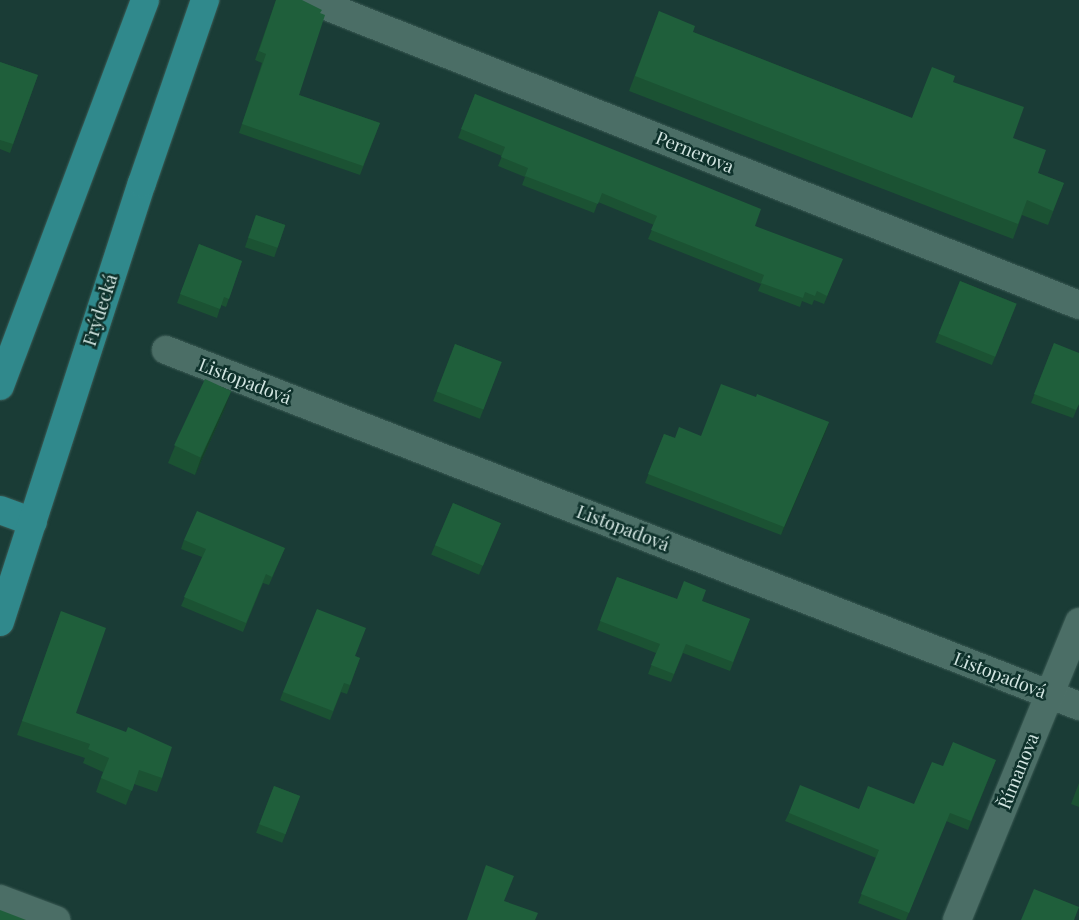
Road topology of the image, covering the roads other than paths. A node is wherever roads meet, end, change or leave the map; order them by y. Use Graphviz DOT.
graph roads {
  1 [pos="145,0"];
  2 [pos="205,0"];
  3 [pos="311,0"];
  4 [pos="38,281"];
  5 [pos="1079,304"];
  6 [pos="0,349"];
  7 [pos="166,350"];
  8 [pos="0,386"];
  9 [pos="0,510"];
  10 [pos="33,522"];
  11 [pos="0,622"];
  12 [pos="1079,622"];
  13 [pos="1049,694"];
  14 [pos="1079,706"];
  15 [pos="0,899"];
  16 [pos="56,920"];
  17 [pos="957,920"];
  1 -- 4 [label="main road"];
  2 -- 10 [label="main road, Frýdecká"];
  3 -- 5 [label="street, Pernerova"];
  4 -- 6 [label="main road"];
  4 -- 8 [label="main road"];
  7 -- 13 [label="street, Listopadová"];
  9 -- 10 [label="main road"];
  10 -- 11 [label="main road, Frýdecká"];
  12 -- 13 [label="street, Římanova"];
  13 -- 14 [label="street, Listopadová"];
  13 -- 17 [label="street, Římanova"];
  15 -- 16 [label="street"];
}
